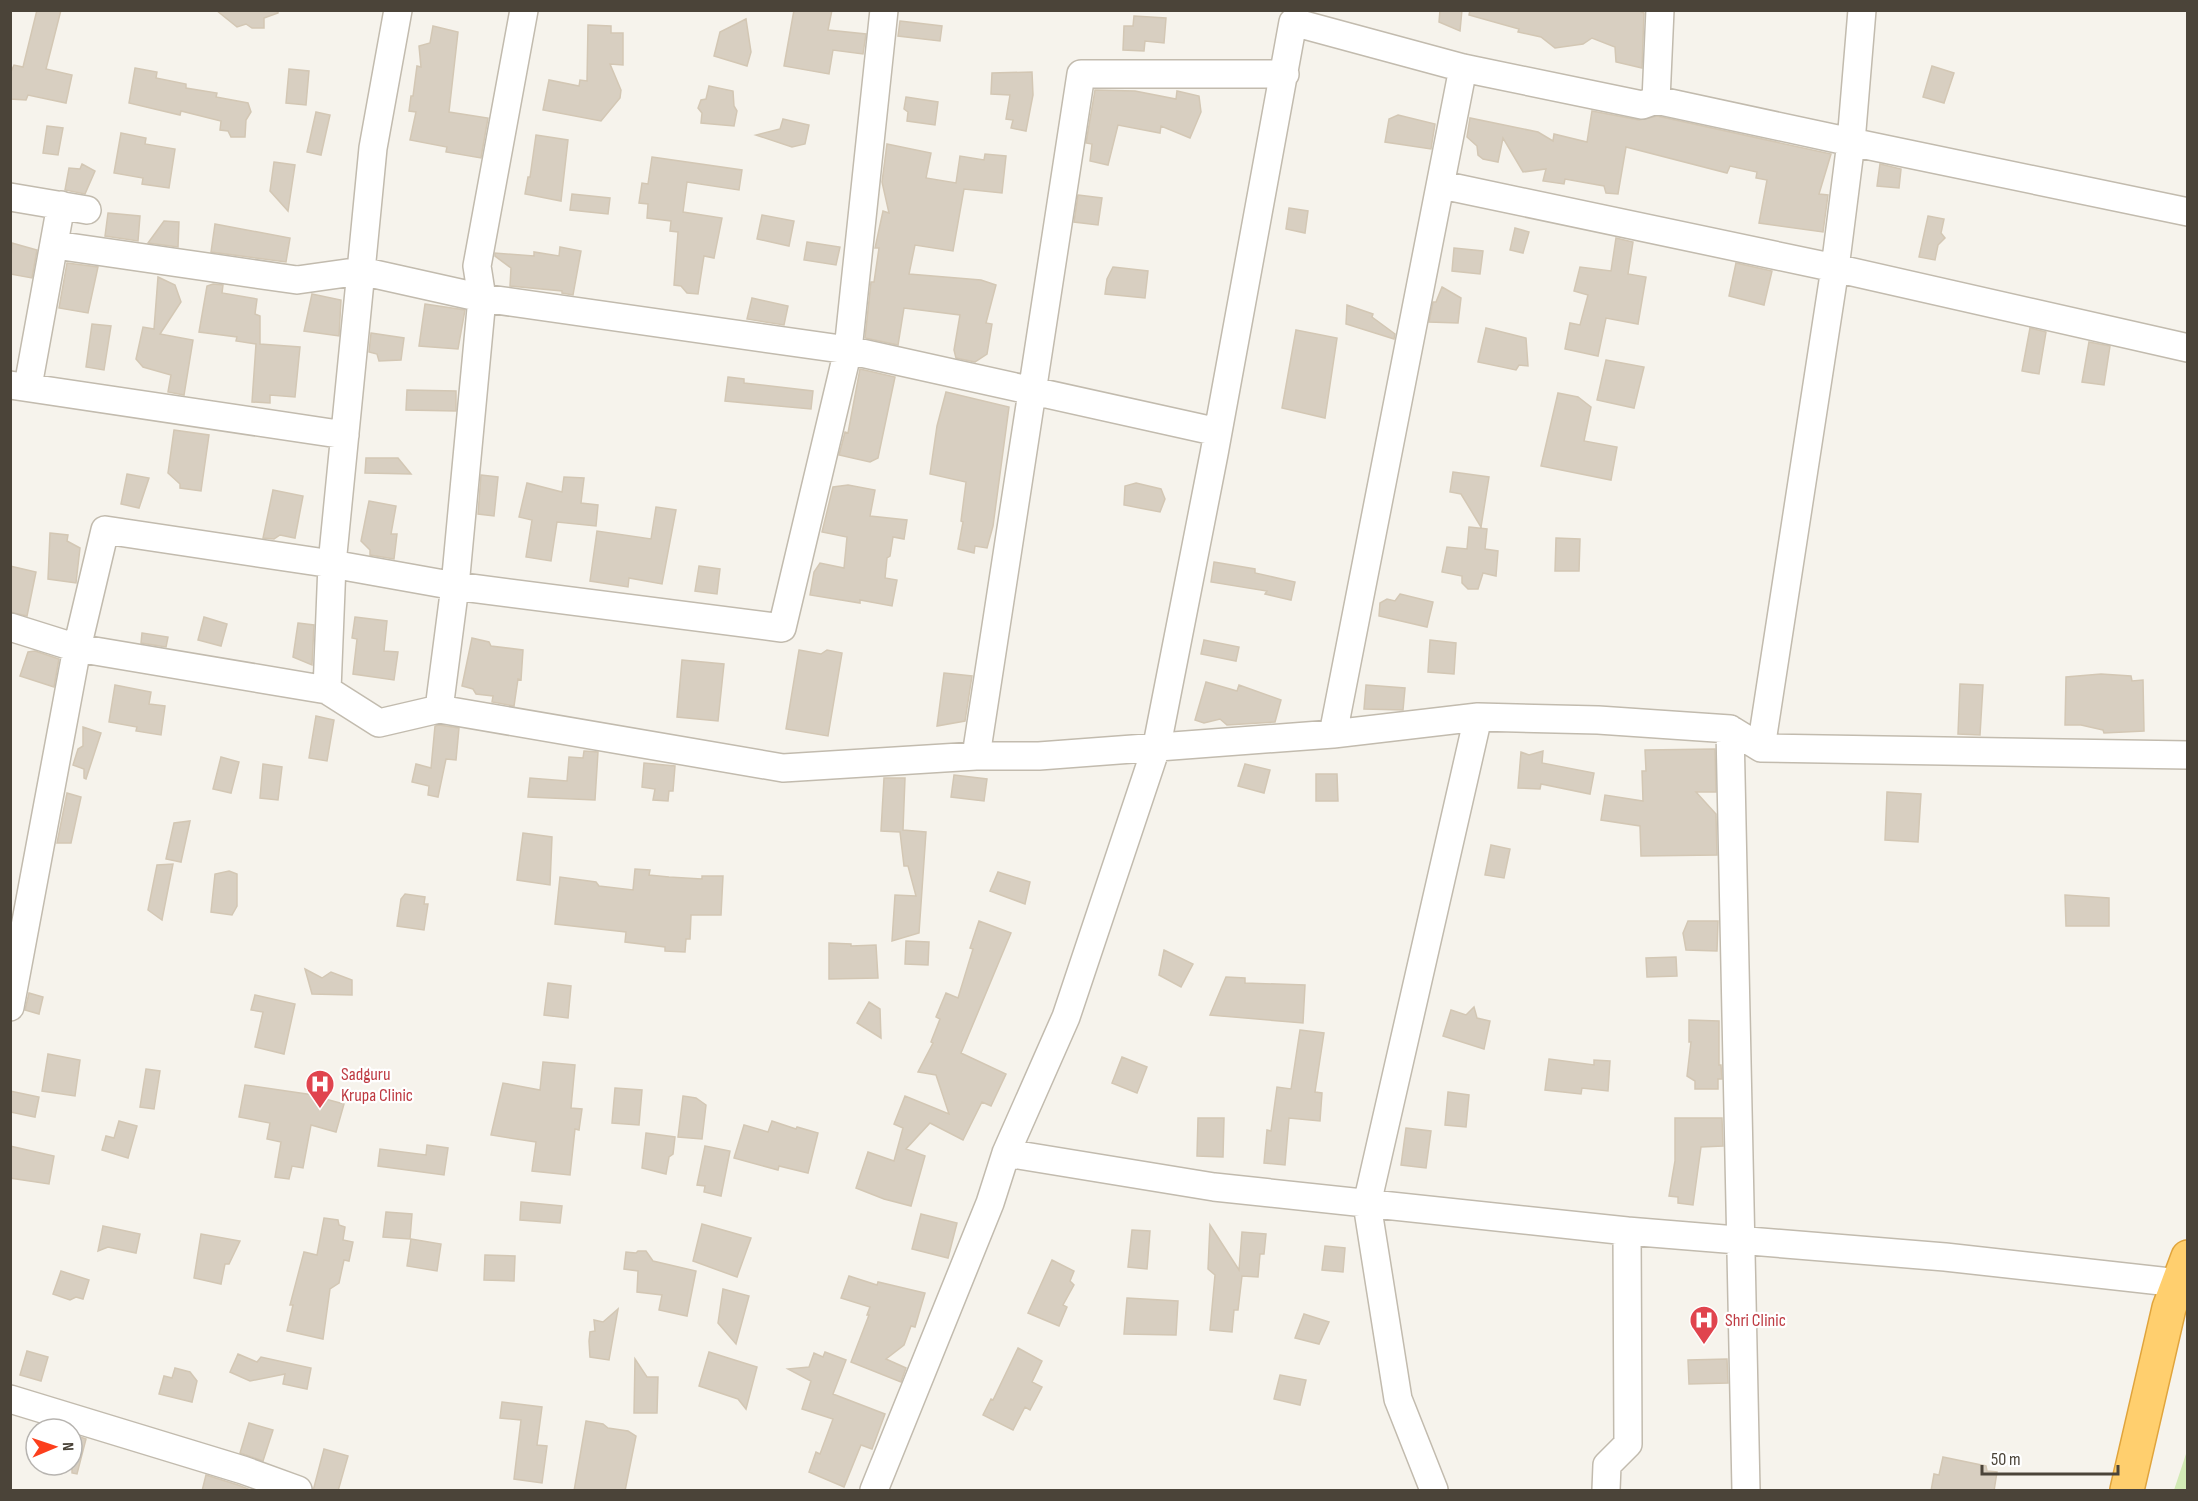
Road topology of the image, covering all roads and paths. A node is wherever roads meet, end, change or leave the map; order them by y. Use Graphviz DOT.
graph roads {
  1 [pos="398,10"];
  2 [pos="524,10"];
  3 [pos="884,10"];
  4 [pos="1660,10"];
  5 [pos="1862,10"];
  6 [pos="1463,68"];
  7 [pos="1285,74"];
  8 [pos="1656,100"];
  9 [pos="1851,142"];
  10 [pos="1442,185"];
  11 [pos="10,197"];
  12 [pos="61,205"];
  13 [pos="87,210"];
  14 [pos="2187,212"];
  15 [pos="55,245"];
  16 [pos="1835,268"];
  17 [pos="361,271"];
  18 [pos="482,298"];
  19 [pos="2187,348"];
  20 [pos="848,350"];
  21 [pos="20,386"];
  22 [pos="1033,390"];
  23 [pos="1218,432"];
  24 [pos="345,435"];
  25 [pos="332,564"];
  26 [pos="455,586"];
  27 [pos="10,627"];
  28 [pos="77,648"];
  29 [pos="327,690"];
  30 [pos="439,709"];
  31 [pos="1478,717"];
  32 [pos="1730,729"];
  33 [pos="1333,734"];
  34 [pos="1157,745"];
  35 [pos="1761,748"];
  36 [pos="2187,755"];
  37 [pos="976,756"];
  38 [pos="22,885"];
  39 [pos="10,1007"];
  40 [pos="1006,1153"];
  41 [pos="1367,1204"];
  42 [pos="1627,1231"];
  43 [pos="1740,1240"];
  44 [pos="2183,1270"];
  45 [pos="10,1399"];
  46 [pos="298,1491"];
  47 [pos="874,1491"];
  48 [pos="1434,1491"];
  49 [pos="1606,1491"];
  50 [pos="1746,1491"];
  51 [pos="2127,1491"];
  1 -- 17 [label="street"];
  2 -- 18 [label="street"];
  3 -- 20 [label="street"];
  4 -- 8 [label="street"];
  5 -- 9 [label="street"];
  6 -- 7 [label="street"];
  6 -- 8 [label="street"];
  6 -- 10 [label="street"];
  7 -- 22 [label="street"];
  7 -- 23 [label="street"];
  8 -- 9 [label="street"];
  9 -- 14 [label="street"];
  9 -- 16 [label="street"];
  10 -- 16 [label="street"];
  10 -- 33 [label="street"];
  11 -- 12 [label="street"];
  12 -- 13 [label="street"];
  12 -- 15 [label="street"];
  15 -- 17 [label="street"];
  15 -- 21 [label="street"];
  16 -- 19 [label="street"];
  16 -- 35 [label="street"];
  17 -- 18 [label="street"];
  17 -- 24 [label="street"];
  18 -- 20 [label="street"];
  18 -- 26 [label="street"];
  20 -- 22 [label="street"];
  20 -- 26 [label="street"];
  21 -- 24 [label="street"];
  22 -- 23 [label="street"];
  22 -- 37 [label="street"];
  23 -- 34 [label="street"];
  24 -- 25 [label="street"];
  25 -- 26 [label="street"];
  25 -- 28 [label="street"];
  25 -- 29 [label="street"];
  26 -- 30 [label="street"];
  27 -- 28 [label="street"];
  28 -- 29 [label="street"];
  28 -- 38 [label="street"];
  29 -- 30 [label="street"];
  30 -- 37 [label="street"];
  31 -- 32 [label="street"];
  31 -- 33 [label="street"];
  31 -- 41 [label="street"];
  32 -- 35 [label="street"];
  32 -- 43 [label="street"];
  33 -- 34 [label="street"];
  34 -- 37 [label="street"];
  34 -- 40 [label="street"];
  35 -- 36 [label="street"];
  38 -- 39 [label="street"];
  40 -- 41 [label="street"];
  40 -- 47 [label="street"];
  41 -- 42 [label="street"];
  41 -- 48 [label="street"];
  42 -- 43 [label="street"];
  42 -- 49 [label="street"];
  43 -- 44 [label="street"];
  43 -- 50 [label="street"];
  44 -- 51 [label="highway"];
  45 -- 46 [label="street"];
}
